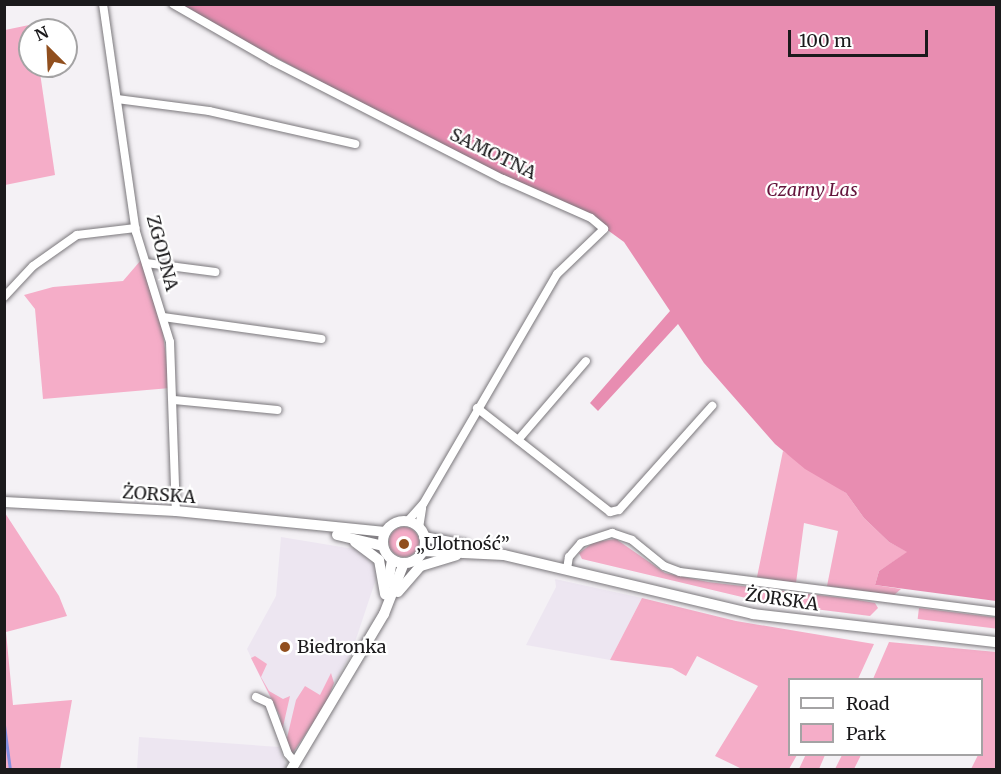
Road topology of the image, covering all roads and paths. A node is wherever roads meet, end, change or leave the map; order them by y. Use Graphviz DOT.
graph roads {
  1 [pos="103,4"];
  2 [pos="172,4"];
  3 [pos="117,99"];
  4 [pos="355,144"];
  5 [pos="136,228"];
  6 [pos="146,263"];
  7 [pos="215,272"];
  8 [pos="4,297"];
  9 [pos="163,317"];
  10 [pos="321,339"];
  11 [pos="586,361"];
  12 [pos="174,400"];
  13 [pos="712,406"];
  14 [pos="477,408"];
  15 [pos="278,410"];
  16 [pos="518,440"];
  17 [pos="4,502"];
  18 [pos="423,504"];
  19 [pos="176,512"];
  20 [pos="407,522"];
  21 [pos="311,527"];
  22 [pos="385,532"];
  23 [pos="421,532"];
  24 [pos="341,536"];
  25 [pos="383,546"];
  26 [pos="423,551"];
  27 [pos="476,552"];
  28 [pos="522,559"];
  29 [pos="392,560"];
  30 [pos="404,563"];
  31 [pos="567,569"];
  32 [pos="387,599"];
  33 [pos="996,612"];
  34 [pos="996,642"];
  35 [pos="256,698"];
  36 [pos="293,766"];
  1 -- 3 [label="street, ZGODNA"];
  2 -- 14 [label="street, SAMOTNA"];
  3 -- 4 [label="street"];
  3 -- 5 [label="street, ZGODNA"];
  5 -- 6 [label="street, ZGODNA"];
  5 -- 8 [label="street"];
  6 -- 7 [label="street"];
  6 -- 9 [label="street, ZGODNA"];
  9 -- 10 [label="street"];
  9 -- 12 [label="street, ZGODNA"];
  11 -- 16 [label="street"];
  12 -- 15 [label="street"];
  12 -- 19 [label="street, ZGODNA"];
  13 -- 16 [label="street"];
  14 -- 16 [label="street"];
  14 -- 18 [label="street, SAMOTNA"];
  17 -- 19 [label="main road, ŻORSKA"];
  18 -- 20 [label="street, SAMOTNA"];
  18 -- 23 [label="street, SAMOTNA"];
  19 -- 21 [label="main road, ŻORSKA"];
  20 -- 22 [label="main road"];
  20 -- 23 [label="main road"];
  21 -- 22 [label="main road, ŻORSKA"];
  21 -- 24 [label="main road, ŻORSKA"];
  22 -- 25 [label="main road"];
  23 -- 26 [label="main road"];
  23 -- 28 [label="main road, ŻORSKA"];
  24 -- 25 [label="main road, ŻORSKA"];
  24 -- 32 [label="main road"];
  25 -- 29 [label="main road"];
  26 -- 27 [label="main road, ŻORSKA"];
  26 -- 30 [label="main road"];
  27 -- 28 [label="main road, ŻORSKA"];
  27 -- 32 [label="main road"];
  28 -- 31 [label="main road, ŻORSKA"];
  29 -- 30 [label="main road"];
  29 -- 32 [label="main road"];
  30 -- 32 [label="main road"];
  31 -- 33 [label="street, ŻORSKA"];
  31 -- 34 [label="main road, ŻORSKA"];
  32 -- 36 [label="main road"];
  35 -- 36 [label="street"];
}
